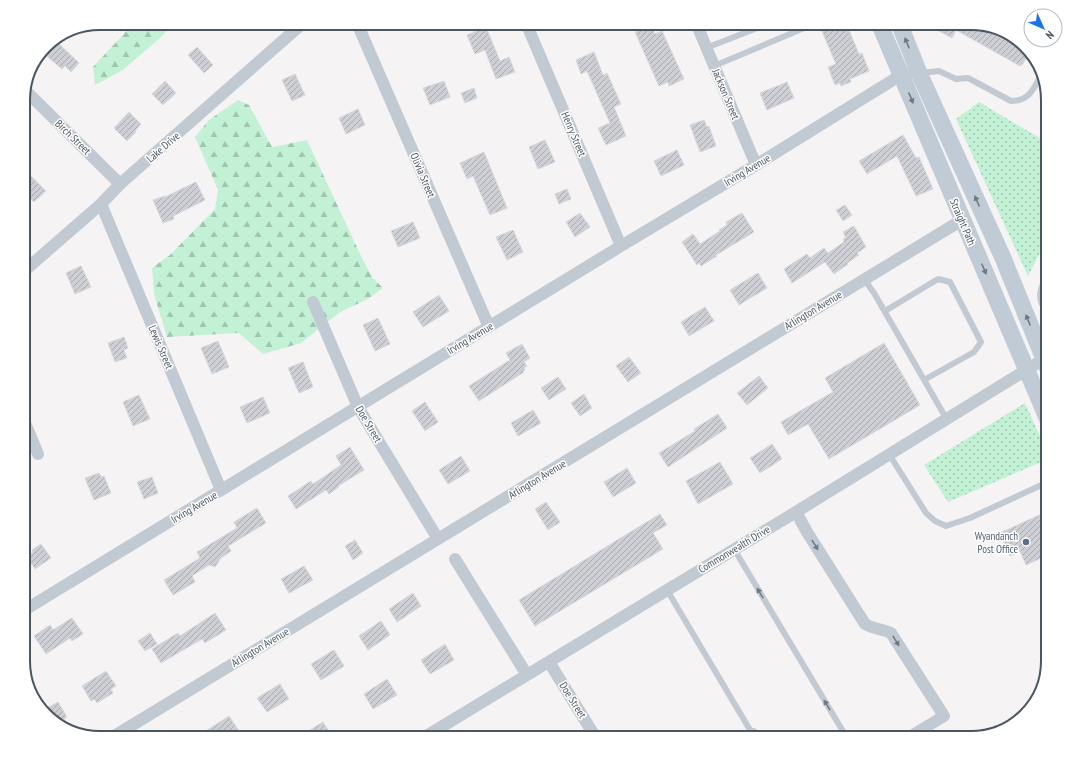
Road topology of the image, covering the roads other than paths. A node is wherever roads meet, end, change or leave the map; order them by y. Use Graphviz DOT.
graph roads {
  1 [pos="295,30"];
  2 [pos="360,30"];
  3 [pos="529,30"];
  4 [pos="699,30"];
  5 [pos="752,30"];
  6 [pos="799,30"];
  7 [pos="882,30"];
  8 [pos="902,30"];
  9 [pos="706,48"];
  10 [pos="714,66"];
  11 [pos="919,73"];
  12 [pos="901,75"];
  13 [pos="1038,80"];
  14 [pos="30,96"];
  15 [pos="756,165"];
  16 [pos="120,184"];
  17 [pos="100,204"];
  18 [pos="962,220"];
  19 [pos="621,246"];
  20 [pos="30,266"];
  21 [pos="864,279"];
  22 [pos="313,302"];
  23 [pos="885,311"];
  24 [pos="489,327"];
  25 [pos="1041,352"];
  26 [pos="1041,365"];
  27 [pos="1027,369"];
  28 [pos="924,380"];
  29 [pos="1041,403"];
  30 [pos="358,407"];
  31 [pos="946,418"];
  32 [pos="30,435"];
  33 [pos="38,454"];
  34 [pos="889,454"];
  35 [pos="1041,485"];
  36 [pos="221,490"];
  37 [pos="796,512"];
  38 [pos="438,539"];
  39 [pos="734,548"];
  40 [pos="455,559"];
  41 [pos="667,590"];
  42 [pos="30,606"];
  43 [pos="549,662"];
  44 [pos="527,675"];
  45 [pos="123,731"];
  46 [pos="435,731"];
  47 [pos="592,731"];
  48 [pos="748,731"];
  49 [pos="843,731"];
  50 [pos="919,731"];
  1 -- 16 [label="street, Lake Drive"];
  2 -- 24 [label="street, Olivia Street"];
  3 -- 19 [label="street, Henry Street"];
  4 -- 9 [label="street, Jackson Street"];
  5 -- 9 [label="lane"];
  6 -- 10 [label="lane"];
  7 -- 12 [label="main road, Straight Path"];
  11 -- 8 [label="main road, Straight Path, one-way"];
  9 -- 10 [label="street, Jackson Street"];
  10 -- 15 [label="street, Jackson Street"];
  11 -- 12 [label="street, Irving Avenue"];
  11 -- 13 [label="lane"];
  25 -- 11 [label="main road, Straight Path, one-way"];
  12 -- 15 [label="street, Irving Avenue"];
  12 -- 18 [label="main road, Straight Path, one-way"];
  14 -- 16 [label="street, Birch Street"];
  15 -- 19 [label="street, Irving Avenue"];
  16 -- 17 [label="street, Lake Drive"];
  17 -- 20 [label="street, Lake Drive"];
  17 -- 36 [label="street, Lewis Street"];
  18 -- 21 [label="street, Arlington Avenue"];
  18 -- 27 [label="main road, Straight Path, one-way"];
  19 -- 24 [label="street, Irving Avenue"];
  21 -- 23 [label="lane"];
  21 -- 38 [label="street, Arlington Avenue"];
  22 -- 30 [label="street, Doe Street"];
  23 -- 28 [label="lane"];
  23 -- 28 [label="lane"];
  24 -- 30 [label="street, Irving Avenue"];
  26 -- 27 [label="street, Commonwealth Drive"];
  27 -- 29 [label="main road, Straight Path"];
  27 -- 31 [label="street, Commonwealth Drive"];
  28 -- 31 [label="lane"];
  30 -- 36 [label="street, Irving Avenue"];
  30 -- 38 [label="street, Doe Street"];
  31 -- 34 [label="street, Commonwealth Drive"];
  32 -- 33 [label="street"];
  34 -- 35 [label="lane"];
  34 -- 37 [label="street, Commonwealth Drive"];
  36 -- 42 [label="street, Irving Avenue"];
  37 -- 39 [label="street, Commonwealth Drive"];
  37 -- 50 [label="street, one-way"];
  38 -- 45 [label="street, Arlington Avenue"];
  39 -- 41 [label="street, Commonwealth Drive"];
  49 -- 39 [label="lane, one-way"];
  40 -- 44 [label="street"];
  41 -- 43 [label="street, Commonwealth Drive"];
  41 -- 48 [label="lane"];
  43 -- 44 [label="street, Commonwealth Drive"];
  43 -- 47 [label="street, Doe Street"];
  44 -- 46 [label="street, Commonwealth Drive"];
}
